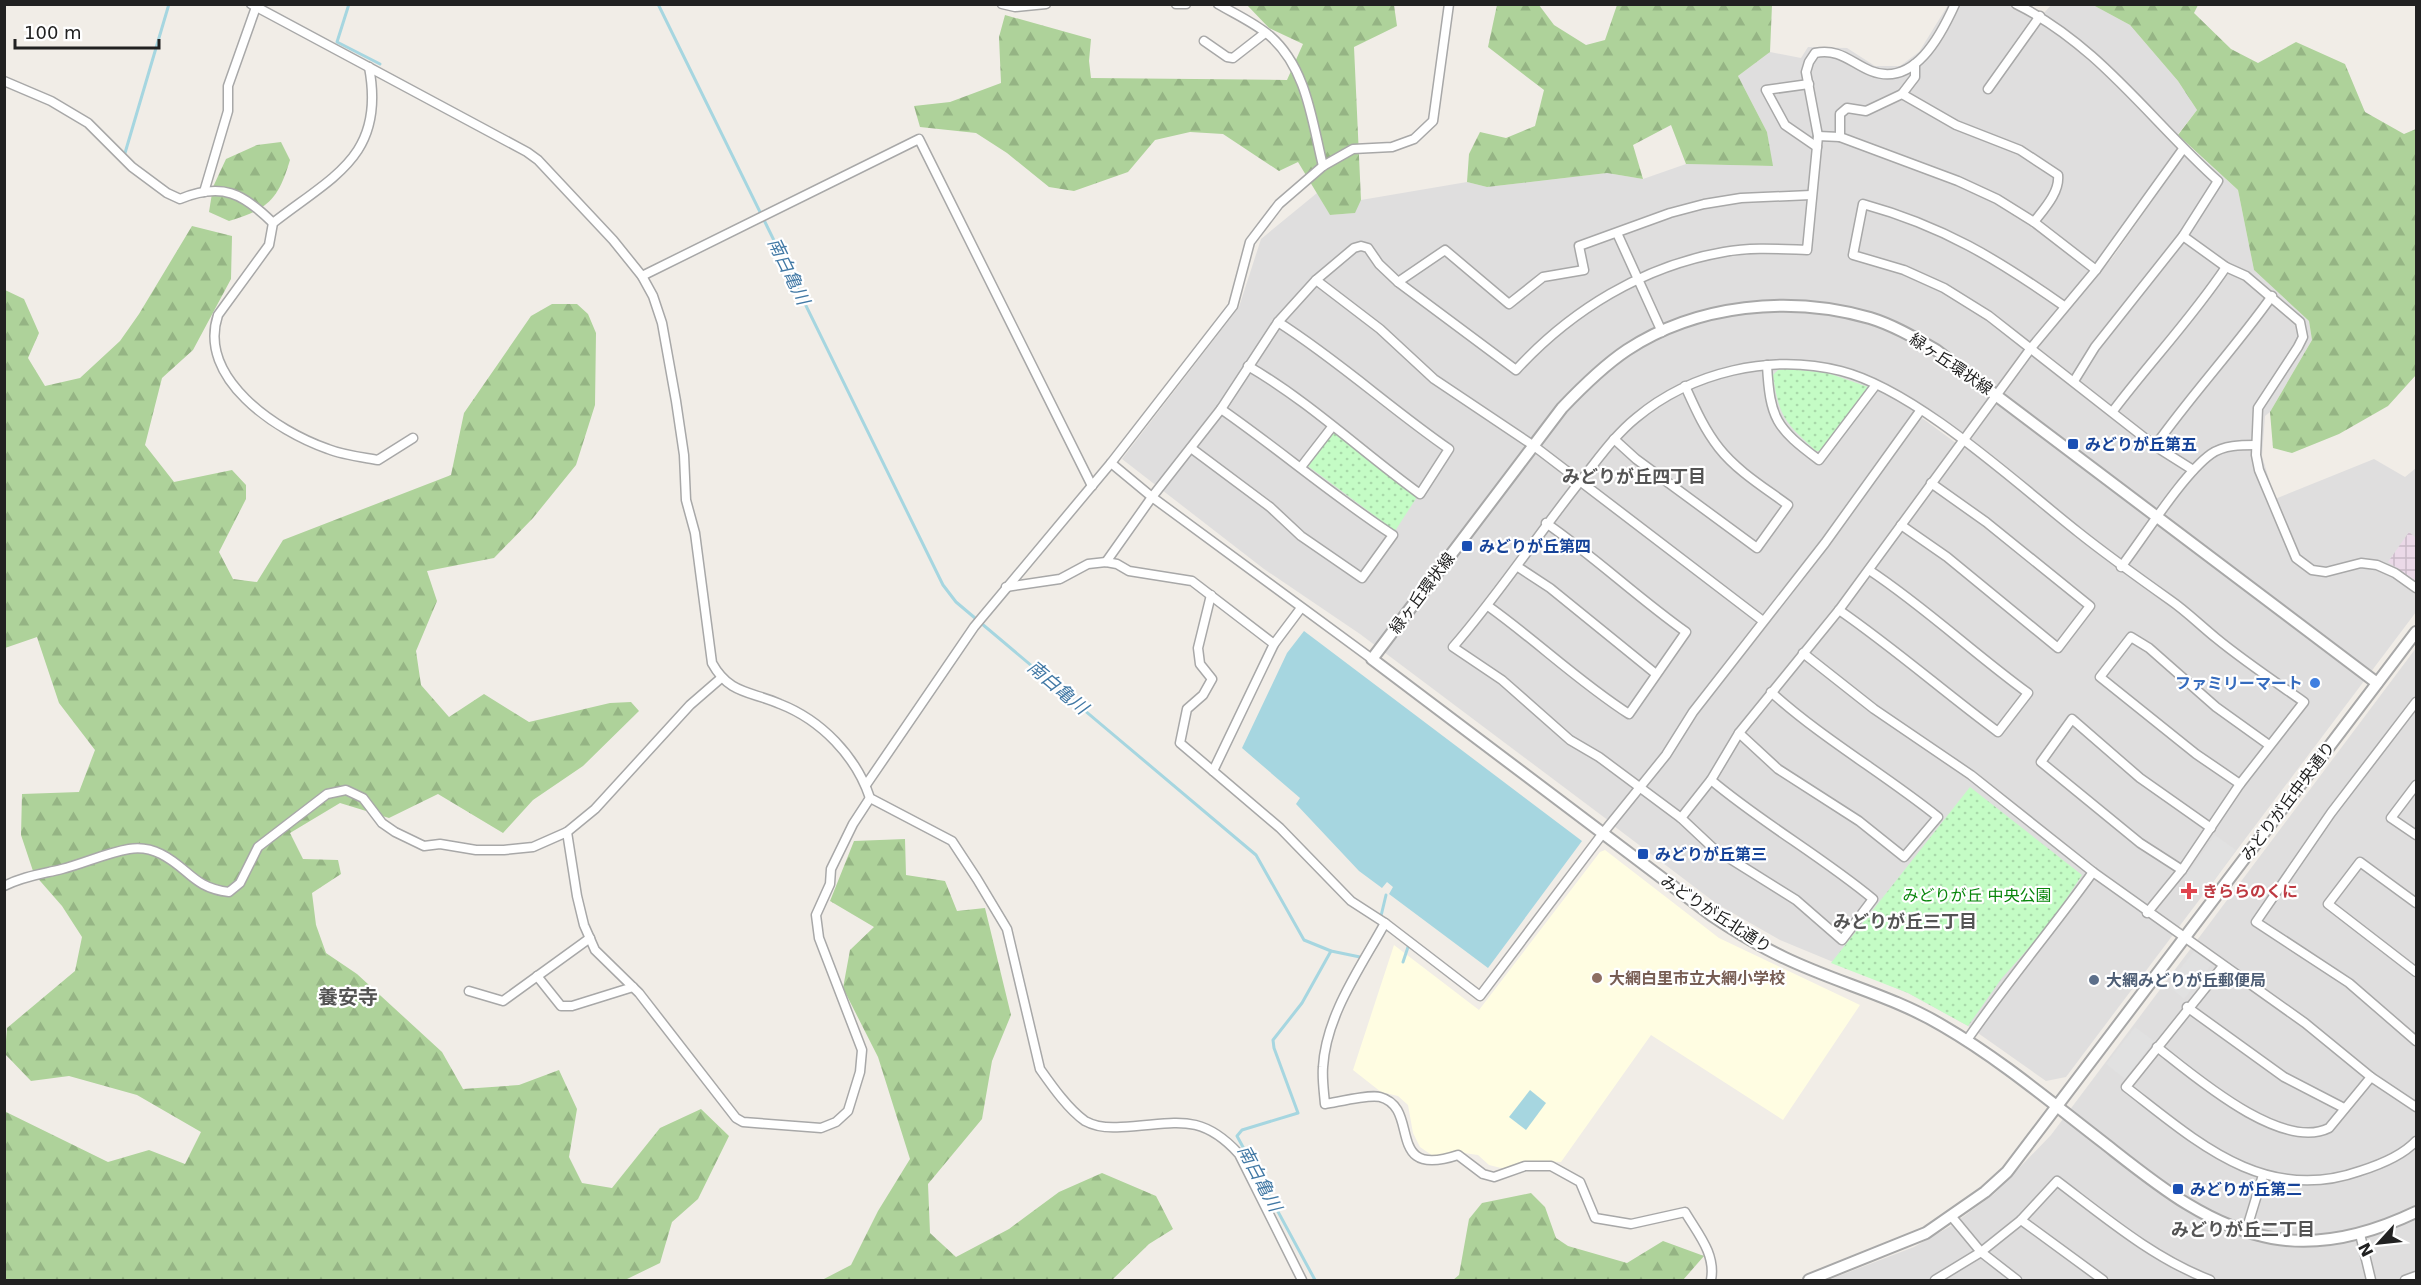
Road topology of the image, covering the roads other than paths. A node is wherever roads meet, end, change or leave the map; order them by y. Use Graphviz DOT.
graph roads {
  1 [pos="1002,4"];
  2 [pos="1046,4"];
  3 [pos="1176,4"];
  4 [pos="1186,4"];
  5 [pos="1218,4"];
  6 [pos="1449,4"];
  7 [pos="1955,4"];
  8 [pos="2016,4"];
  9 [pos="254,6"];
  10 [pos="2040,16"];
  11 [pos="1265,33"];
  12 [pos="1204,41"];
  13 [pos="1915,64"];
  14 [pos="369,67"];
  15 [pos="4,81"];
  16 [pos="1809,84"];
  17 [pos="1988,89"];
  18 [pos="1902,94"];
  19 [pos="1818,136"];
  20 [pos="1840,137"];
  21 [pos="1817,147"];
  22 [pos="2182,149"];
  23 [pos="1323,166"];
  24 [pos="204,192"];
  25 [pos="1811,195"];
  26 [pos="2034,222"];
  27 [pos="273,223"];
  28 [pos="1617,233"];
  29 [pos="2183,236"];
  30 [pos="2226,267"];
  31 [pos="2096,270"];
  32 [pos="642,276"];
  33 [pos="1316,280"];
  34 [pos="1638,280"];
  35 [pos="1398,282"];
  36 [pos="2272,296"];
  37 [pos="2064,306"];
  38 [pos="1278,322"];
  39 [pos="1662,332"];
  40 [pos="2031,348"];
  41 [pos="1767,365"];
  42 [pos="1248,366"];
  43 [pos="2074,381"];
  44 [pos="1685,386"];
  45 [pos="1875,386"];
  46 [pos="1998,396"];
  47 [pos="1221,409"];
  48 [pos="1920,411"];
  49 [pos="2113,411"];
  50 [pos="1332,427"];
  51 [pos="413,438"];
  52 [pos="1614,439"];
  53 [pos="1964,442"];
  54 [pos="2256,445"];
  55 [pos="1534,446"];
  56 [pos="2155,446"];
  57 [pos="1191,448"];
  58 [pos="1111,463"];
  59 [pos="1301,467"];
  60 [pos="2193,470"];
  61 [pos="1581,481"];
  62 [pos="1931,483"];
  63 [pos="1092,486"];
  64 [pos="1152,497"];
  65 [pos="2158,518"];
  66 [pos="1546,523"];
  67 [pos="1901,525"];
  68 [pos="1106,562"];
  69 [pos="1518,567"];
  70 [pos="2121,567"];
  71 [pos="1869,570"];
  72 [pos="1006,587"];
  73 [pos="2416,588"];
  74 [pos="1211,595"];
  75 [pos="1488,606"];
  76 [pos="1301,608"];
  77 [pos="1839,610"];
  78 [pos="1763,621"];
  79 [pos="2416,632"];
  80 [pos="1274,644"];
  81 [pos="1803,653"];
  82 [pos="1372,659"];
  83 [pos="1656,674"];
  84 [pos="720,679"];
  85 [pos="2377,683"];
  86 [pos="1771,692"];
  87 [pos="2416,702"];
  88 [pos="1739,733"];
  89 [pos="2269,745"];
  90 [pos="1213,771"];
  91 [pos="1711,780"];
  92 [pos="2240,784"];
  93 [pos="866,785"];
  94 [pos="2416,785"];
  95 [pos="1641,788"];
  96 [pos="870,798"];
  97 [pos="1681,818"];
  98 [pos="2211,828"];
  99 [pos="567,832"];
  100 [pos="1603,833"];
  101 [pos="2416,835"];
  102 [pos="2182,870"];
  103 [pos="2093,872"];
  104 [pos="4,886"];
  105 [pos="2416,903"];
  106 [pos="2148,913"];
  107 [pos="1385,923"];
  108 [pos="2186,937"];
  109 [pos="590,938"];
  110 [pos="2223,966"];
  111 [pos="2416,972"];
  112 [pos="537,976"];
  113 [pos="633,987"];
  114 [pos="469,991"];
  115 [pos="2187,1007"];
  116 [pos="1967,1040"];
  117 [pos="2416,1041"];
  118 [pos="2157,1047"];
  119 [pos="2371,1077"];
  120 [pos="2056,1106"];
  121 [pos="2416,1107"];
  122 [pos="2344,1108"];
  123 [pos="2416,1141"];
  124 [pos="2263,1175"];
  125 [pos="2416,1212"];
  126 [pos="1952,1217"];
  127 [pos="2021,1221"];
  128 [pos="2246,1232"];
  129 [pos="2360,1234"];
  130 [pos="1981,1252"];
  131 [pos="2416,1276"];
  132 [pos="1942,1279"];
  133 [pos="1302,1281"];
  134 [pos="1711,1281"];
  135 [pos="1809,1281"];
  136 [pos="2017,1281"];
  137 [pos="2103,1281"];
  138 [pos="2210,1281"];
  139 [pos="2372,1281"];
  140 [pos="2405,1281"];
  1 -- 2 [label="street"];
  3 -- 4 [label="street"];
  5 -- 11 [label="street"];
  6 -- 23 [label="street"];
  7 -- 13 [label="street"];
  8 -- 10 [label="street"];
  9 -- 14 [label="street"];
  9 -- 24 [label="street"];
  10 -- 17 [label="street"];
  10 -- 22 [label="street"];
  11 -- 12 [label="street"];
  11 -- 23 [label="street"];
  13 -- 16 [label="street"];
  13 -- 18 [label="street"];
  14 -- 27 [label="street"];
  14 -- 32 [label="street"];
  15 -- 24 [label="street"];
  16 -- 19 [label="street"];
  16 -- 21 [label="street"];
  18 -- 20 [label="street"];
  18 -- 26 [label="street"];
  19 -- 20 [label="street"];
  19 -- 21 [label="street"];
  20 -- 26 [label="street"];
  21 -- 25 [label="street"];
  22 -- 29 [label="street"];
  22 -- 31 [label="street"];
  23 -- 58 [label="street"];
  24 -- 27 [label="street"];
  25 -- 28 [label="street"];
  25 -- 34 [label="street"];
  26 -- 31 [label="street"];
  27 -- 51 [label="street"];
  28 -- 34 [label="street"];
  28 -- 35 [label="street"];
  29 -- 30 [label="street"];
  29 -- 43 [label="street"];
  30 -- 36 [label="street"];
  30 -- 49 [label="street"];
  31 -- 37 [label="street"];
  32 -- 63 [label="street"];
  32 -- 84 [label="street"];
  33 -- 35 [label="street"];
  33 -- 38 [label="street"];
  33 -- 55 [label="street"];
  34 -- 35 [label="street"];
  34 -- 39 [label="street"];
  36 -- 54 [label="street"];
  36 -- 56 [label="street"];
  37 -- 40 [label="street"];
  37 -- 40 [label="street"];
  38 -- 42 [label="street"];
  38 -- 50 [label="street"];
  39 -- 46 [label="street, 緑ヶ丘環状線"];
  39 -- 55 [label="street, 緑ヶ丘環状線"];
  40 -- 43 [label="street"];
  40 -- 46 [label="street"];
  41 -- 44 [label="street"];
  41 -- 45 [label="street"];
  41 -- 45 [label="street"];
  42 -- 47 [label="street"];
  42 -- 50 [label="street"];
  43 -- 49 [label="street"];
  44 -- 52 [label="street"];
  44 -- 52 [label="street"];
  45 -- 48 [label="street"];
  46 -- 53 [label="street"];
  46 -- 65 [label="street, 緑ヶ丘環状線"];
  47 -- 57 [label="street"];
  47 -- 59 [label="street"];
  48 -- 53 [label="street"];
  48 -- 78 [label="street"];
  49 -- 56 [label="street"];
  50 -- 59 [label="street"];
  52 -- 61 [label="street"];
  53 -- 62 [label="street"];
  53 -- 70 [label="street"];
  54 -- 60 [label="street"];
  54 -- 73 [label="street"];
  55 -- 61 [label="street"];
  55 -- 82 [label="street, 緑ヶ丘環状線"];
  56 -- 60 [label="street"];
  57 -- 59 [label="street"];
  57 -- 64 [label="street"];
  58 -- 63 [label="street"];
  58 -- 64 [label="street"];
  60 -- 65 [label="street"];
  61 -- 66 [label="street"];
  61 -- 78 [label="street"];
  62 -- 67 [label="street"];
  62 -- 67 [label="street"];
  63 -- 72 [label="street"];
  64 -- 68 [label="street"];
  64 -- 76 [label="street"];
  65 -- 70 [label="street"];
  65 -- 85 [label="street, 緑ヶ丘環状線"];
  66 -- 69 [label="street"];
  66 -- 83 [label="street"];
  67 -- 71 [label="street"];
  68 -- 72 [label="street"];
  68 -- 74 [label="street"];
  69 -- 75 [label="street"];
  69 -- 83 [label="street"];
  70 -- 89 [label="street"];
  71 -- 77 [label="street"];
  71 -- 77 [label="street"];
  72 -- 93 [label="street"];
  74 -- 80 [label="street"];
  74 -- 90 [label="street"];
  75 -- 83 [label="street"];
  75 -- 95 [label="street"];
  76 -- 80 [label="street"];
  76 -- 82 [label="street"];
  77 -- 81 [label="street"];
  78 -- 95 [label="street"];
  79 -- 85 [label="street, みどりが丘中央通り"];
  80 -- 90 [label="street"];
  81 -- 86 [label="street"];
  81 -- 103 [label="street"];
  82 -- 100 [label="street, みどりが丘北通り"];
  84 -- 93 [label="street"];
  84 -- 99 [label="street"];
  85 -- 108 [label="street, みどりが丘中央通り"];
  86 -- 88 [label="street"];
  86 -- 88 [label="street"];
  87 -- 117 [label="street"];
  88 -- 91 [label="street"];
  89 -- 92 [label="street"];
  89 -- 92 [label="street"];
  90 -- 107 [label="street"];
  91 -- 97 [label="street"];
  91 -- 97 [label="street"];
  92 -- 98 [label="street"];
  93 -- 96 [label="street"];
  94 -- 101 [label="street"];
  95 -- 97 [label="street"];
  95 -- 100 [label="street"];
  96 -- 113 [label="street"];
  96 -- 133 [label="street"];
  98 -- 102 [label="street"];
  98 -- 102 [label="street"];
  99 -- 104 [label="street"];
  99 -- 109 [label="street"];
  100 -- 107 [label="street"];
  100 -- 116 [label="street, みどりが丘北通り"];
  102 -- 106 [label="street"];
  103 -- 106 [label="street"];
  103 -- 116 [label="street"];
  105 -- 111 [label="street"];
  106 -- 108 [label="street"];
  107 -- 134 [label="street"];
  108 -- 110 [label="street"];
  108 -- 120 [label="street, みどりが丘中央通り"];
  109 -- 112 [label="street"];
  109 -- 113 [label="street"];
  110 -- 115 [label="street"];
  110 -- 119 [label="street"];
  112 -- 113 [label="street"];
  112 -- 114 [label="street"];
  115 -- 118 [label="street"];
  115 -- 122 [label="street"];
  116 -- 120 [label="street, みどりが丘北通り"];
  118 -- 122 [label="street"];
  118 -- 124 [label="street"];
  119 -- 121 [label="street"];
  119 -- 122 [label="street"];
  120 -- 126 [label="street, みどりが丘中央通り"];
  120 -- 128 [label="street, みどりが丘北通り"];
  123 -- 124 [label="street"];
  124 -- 128 [label="street"];
  125 -- 129 [label="street, みどりが丘北通り"];
  126 -- 130 [label="street"];
  126 -- 135 [label="street, みどりが丘中央通り"];
  127 -- 130 [label="street"];
  127 -- 137 [label="street"];
  127 -- 138 [label="street"];
  128 -- 129 [label="street, みどりが丘北通り"];
  129 -- 139 [label="street"];
  130 -- 132 [label="street"];
  130 -- 136 [label="street"];
  131 -- 140 [label="street"];
}
